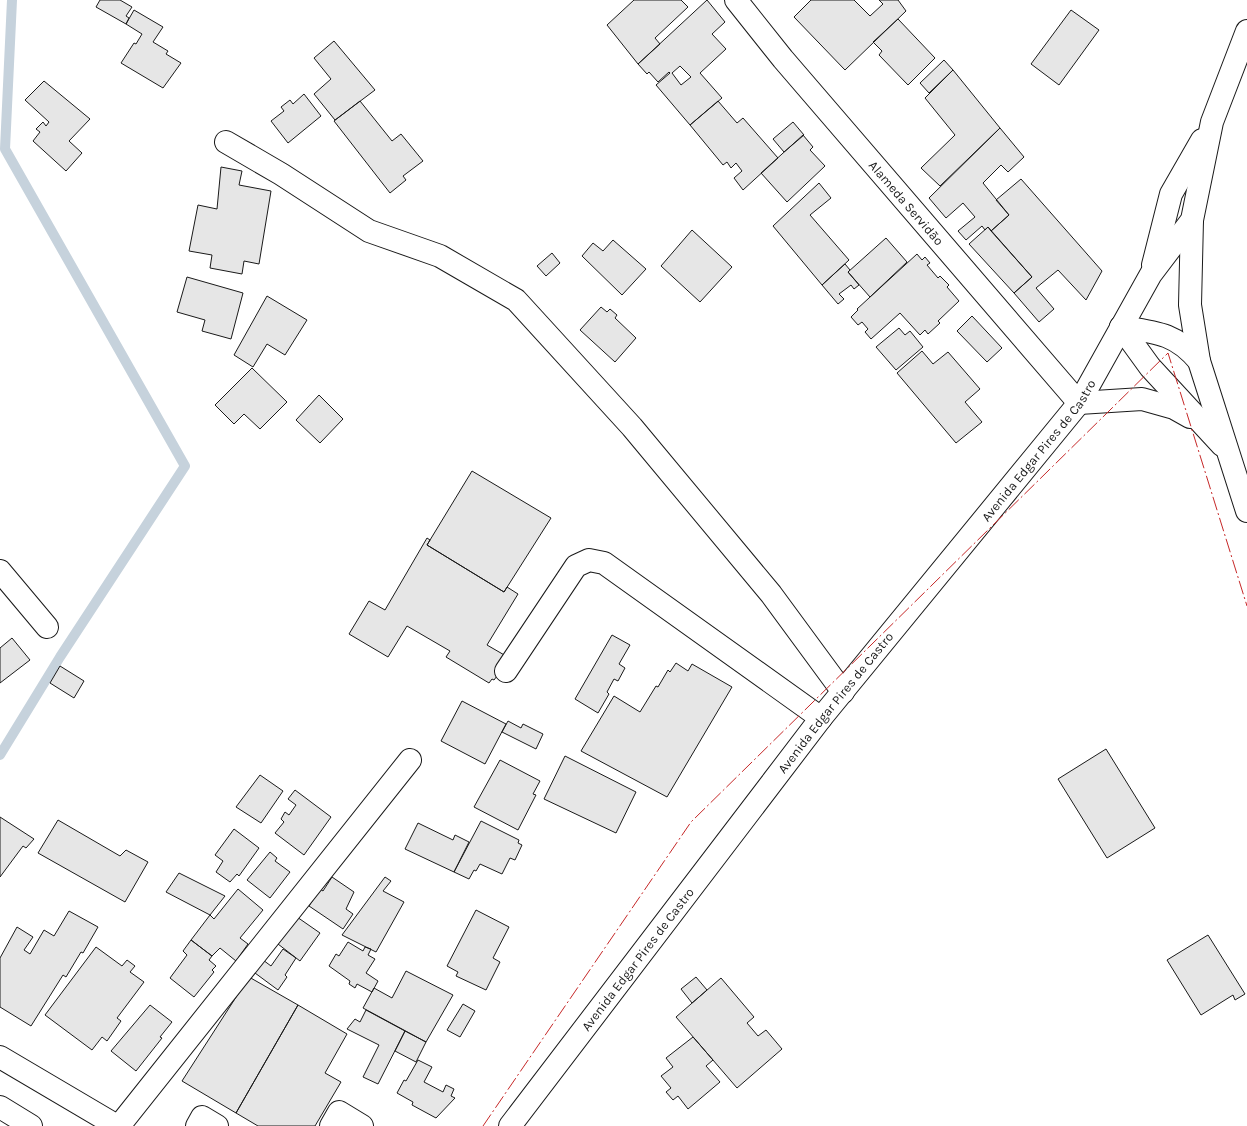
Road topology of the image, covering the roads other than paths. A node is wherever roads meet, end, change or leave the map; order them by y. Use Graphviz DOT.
graph roads {
  1 [pos="736,0"];
  2 [pos="1247,31"];
  3 [pos="1212,122"];
  4 [pos="226,142"];
  5 [pos="1192,220"];
  6 [pos="1151,274"];
  7 [pos="1121,327"];
  8 [pos="1199,361"];
  9 [pos="1079,403"];
  10 [pos="1204,425"];
  11 [pos="1226,451"];
  12 [pos="1247,511"];
  13 [pos="0,570"];
  14 [pos="47,627"];
  15 [pos="506,671"];
  16 [pos="843,692"];
  17 [pos="821,718"];
  18 [pos="410,760"];
  19 [pos="0,1057"];
  20 [pos="0,1107"];
  21 [pos="31,1126"];
  22 [pos="118,1126"];
  23 [pos="196,1126"];
  24 [pos="217,1126"];
  25 [pos="331,1126"];
  26 [pos="362,1126"];
  27 [pos="510,1126"];
  1 -- 9 [label="main road, Alameda Servidão"];
  2 -- 3 [label="main road, Avenida Edgar Pires de Castro"];
  3 -- 5 [label="main road, Avenida Edgar Pires de Castro"];
  3 -- 6 [label="main road, Avenida Edgar Pires de Castro"];
  4 -- 16 [label="main road"];
  5 -- 6 [label="main road, Avenida Edgar Pires de Castro"];
  5 -- 8 [label="main road"];
  6 -- 7 [label="main road, Avenida Edgar Pires de Castro"];
  7 -- 8 [label="main road"];
  7 -- 9 [label="main road, Avenida Edgar Pires de Castro"];
  7 -- 10 [label="main road"];
  8 -- 11 [label="main road"];
  9 -- 10 [label="main road"];
  9 -- 16 [label="main road, Avenida Edgar Pires de Castro"];
  10 -- 11 [label="main road"];
  11 -- 12 [label="main road"];
  13 -- 14 [label="main road"];
  15 -- 17 [label="main road"];
  16 -- 17 [label="main road, Avenida Edgar Pires de Castro"];
  17 -- 27 [label="main road, Avenida Edgar Pires de Castro"];
  18 -- 22 [label="main road"];
  19 -- 22 [label="main road"];
  20 -- 21 [label="main road"];
  23 -- 24 [label="main road"];
  25 -- 26 [label="main road"];
}
